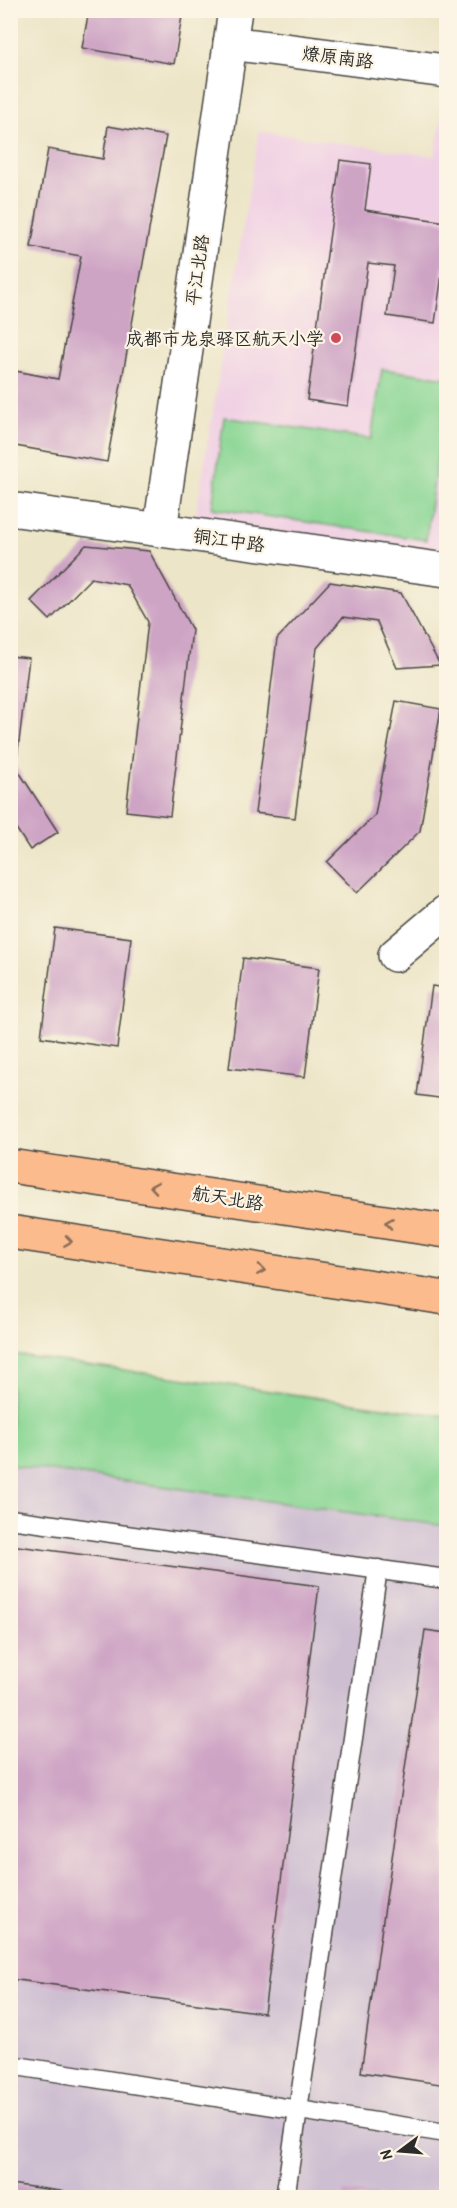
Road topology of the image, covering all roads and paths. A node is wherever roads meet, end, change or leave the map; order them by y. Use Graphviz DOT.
graph roads {
  1 [pos="235,10"];
  2 [pos="230,43"];
  3 [pos="447,71"];
  4 [pos="10,509"];
  5 [pos="160,530"];
  6 [pos="447,570"];
  7 [pos="447,912"];
  8 [pos="395,955"];
  9 [pos="10,1166"];
  10 [pos="447,1231"];
  11 [pos="10,1232"];
  12 [pos="447,1298"];
  13 [pos="10,1519"];
  14 [pos="378,1569"];
  15 [pos="447,1579"];
  16 [pos="10,2065"];
  17 [pos="298,2110"];
  18 [pos="447,2133"];
  19 [pos="285,2198"];
  1 -- 2 [label="street, 平江北路"];
  2 -- 3 [label="street, 燎原南路"];
  2 -- 5 [label="street, 平江北路"];
  4 -- 5 [label="street, 铜江中路"];
  5 -- 6 [label="street, 铜江中路"];
  7 -- 8 [label="street"];
  10 -- 9 [label="main road, 航天北路, one-way"];
  11 -- 12 [label="main road, one-way"];
  13 -- 14 [label="lane"];
  14 -- 15 [label="lane"];
  14 -- 17 [label="lane"];
  16 -- 17 [label="lane"];
  17 -- 18 [label="lane"];
  17 -- 19 [label="lane"];
}
